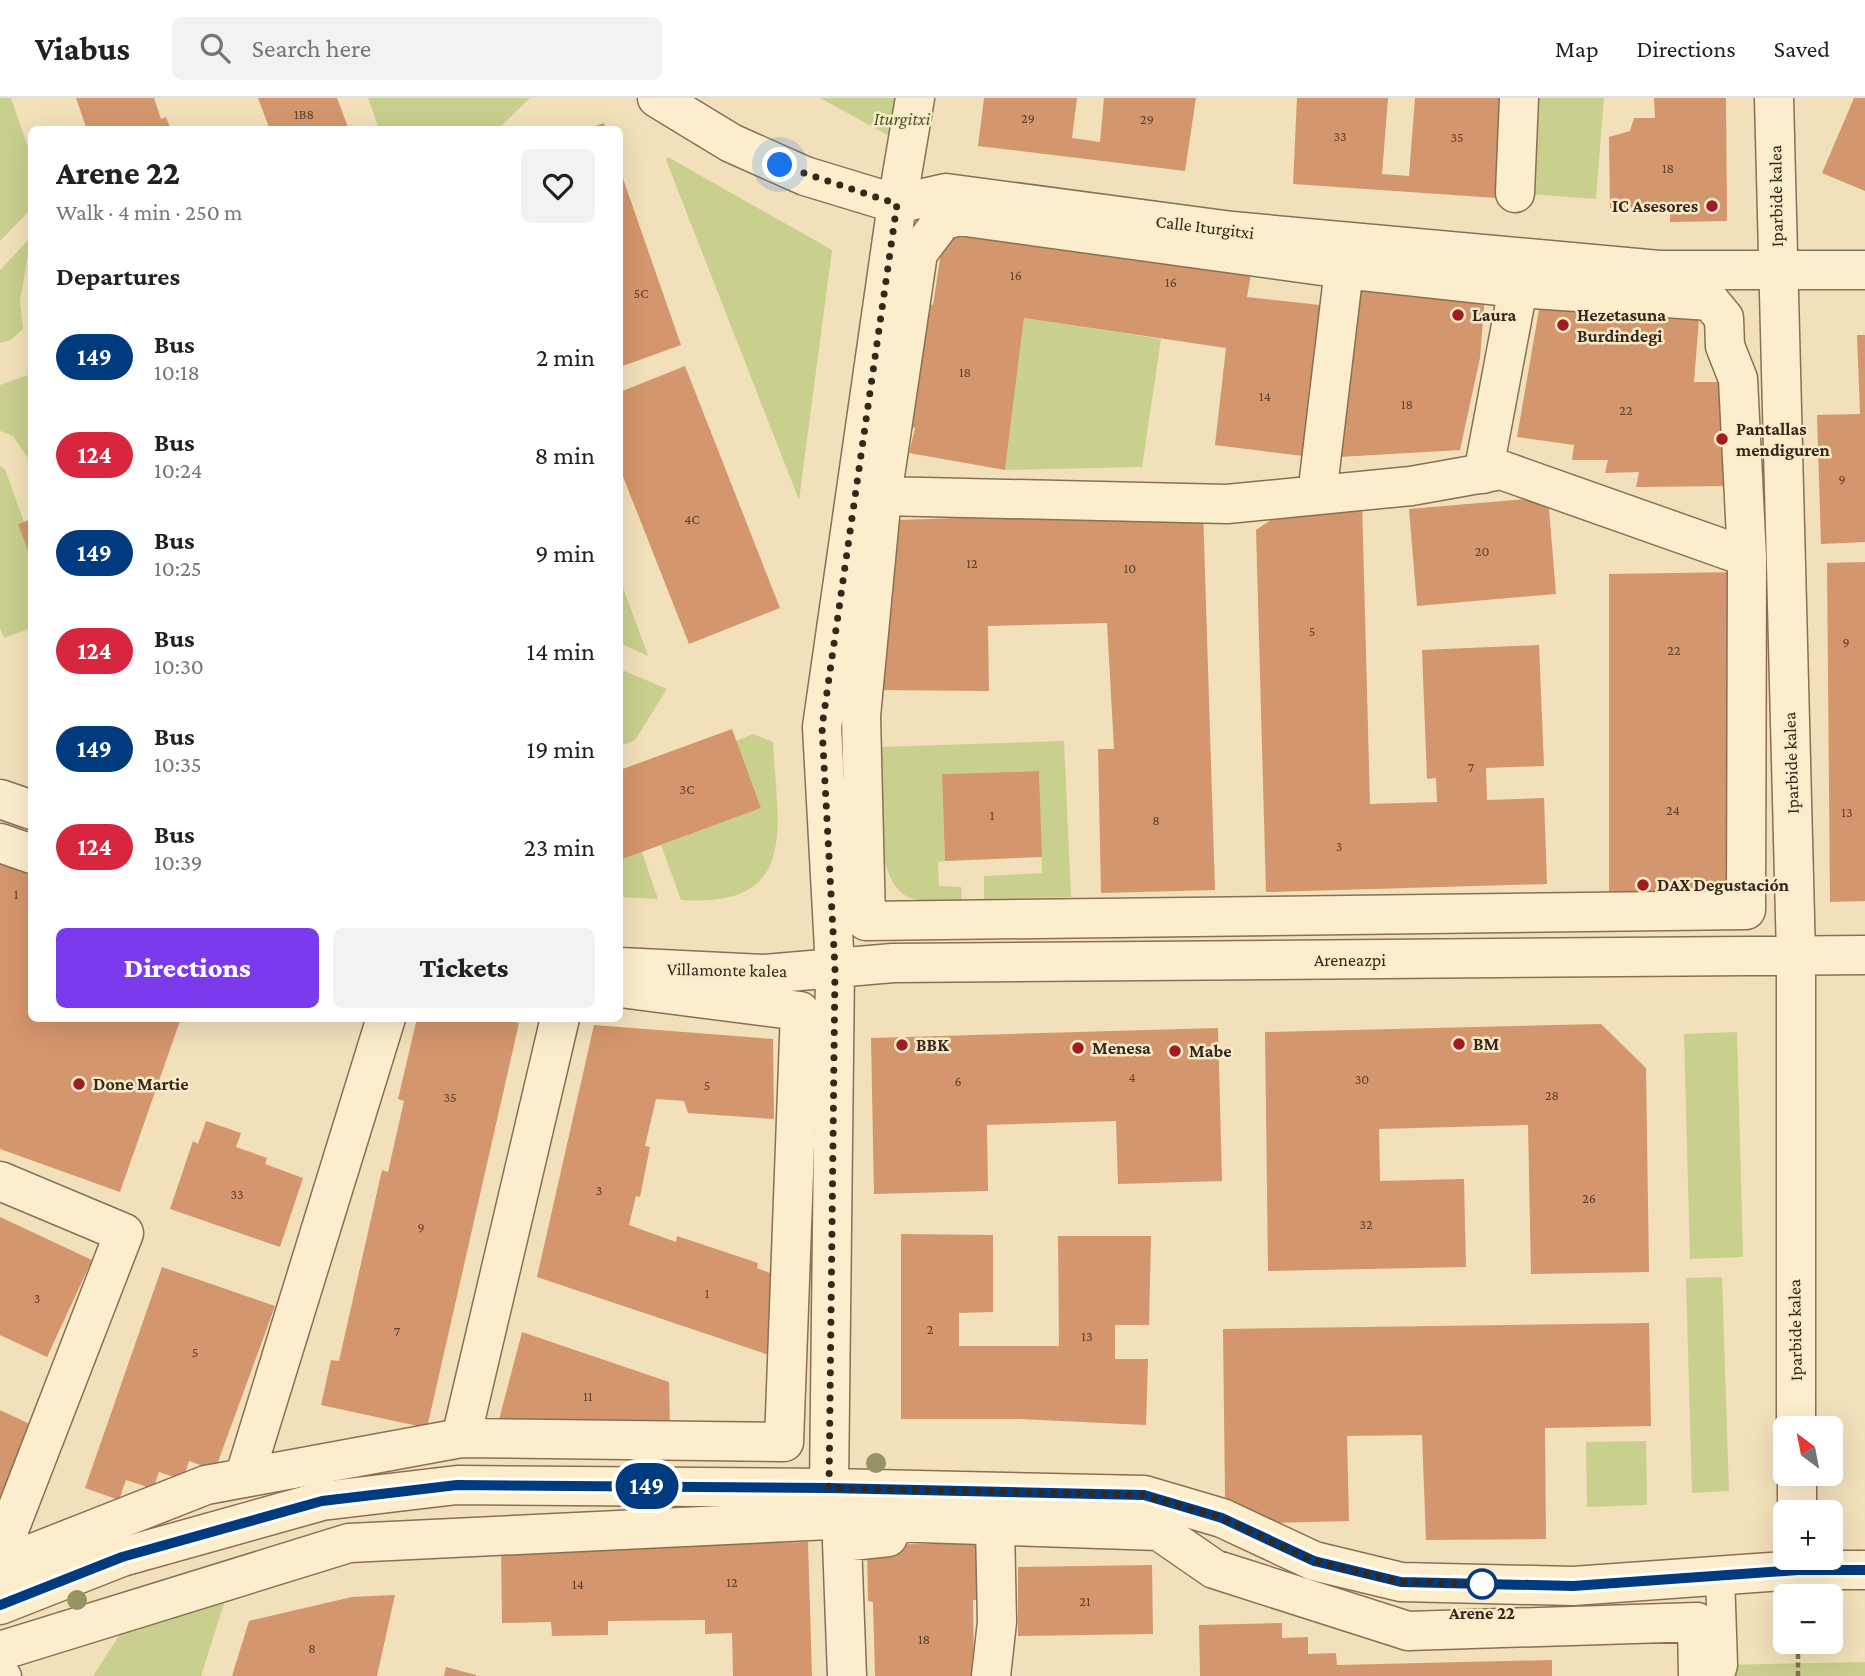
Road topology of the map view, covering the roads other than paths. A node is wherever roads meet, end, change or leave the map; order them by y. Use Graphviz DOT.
graph roads {
  1 [pos="657,98"];
  2 [pos="915,98"];
  3 [pos="1519,98"];
  4 [pos="1774,98"];
  5 [pos="1515,193"];
  6 [pos="897,204"];
  7 [pos="1344,269"];
  8 [pos="1865,270"];
  9 [pos="1778,271"];
  10 [pos="1518,288"];
  11 [pos="1483,474"];
  12 [pos="1317,495"];
  13 [pos="882,496"];
  14 [pos="1747,557"];
  15 [pos="0,799"];
  16 [pos="28,809"];
  17 [pos="0,843"];
  18 [pos="28,853"];
  19 [pos="1865,955"];
  20 [pos="1796,956"];
  21 [pos="623,967"];
  22 [pos="835,968"];
  23 [pos="623,988"];
  24 [pos="385,1022"];
  25 [pos="559,1022"];
  26 [pos="0,1181"];
  27 [pos="1796,1416"];
  28 [pos="461,1438"];
  29 [pos="244,1478"];
  30 [pos="829,1488"];
  31 [pos="995,1526"];
  32 [pos="0,1553"];
  33 [pos="0,1566"];
  34 [pos="1773,1568"];
  35 [pos="1843,1568"];
  36 [pos="1865,1570"];
  37 [pos="1720,1575"];
  38 [pos="0,1605"];
  39 [pos="0,1651"];
  40 [pos="0,1674"];
  41 [pos="8,1676"];
  42 [pos="847,1676"];
  43 [pos="991,1676"];
  44 [pos="1698,1676"];
  45 [pos="1720,1676"];
  1 -- 6 [label="street, Calle Iturgitxi"];
  2 -- 6 [label="street"];
  3 -- 5 [label="street"];
  4 -- 9 [label="street, Iparbide kalea"];
  6 -- 9 [label="street, Calle Iturgitxi"];
  6 -- 22 [label="street"];
  7 -- 10 [label="street"];
  7 -- 12 [label="street"];
  7 -- 13 [label="street"];
  8 -- 9 [label="street, Calle Iturgitxi"];
  9 -- 20 [label="street, Iparbide kalea"];
  10 -- 11 [label="street"];
  10 -- 14 [label="street"];
  11 -- 12 [label="street"];
  11 -- 14 [label="street"];
  12 -- 13 [label="street"];
  13 -- 14 [label="street"];
  15 -- 16 [label="street"];
  17 -- 18 [label="street"];
  19 -- 20 [label="street, Areneazpi"];
  20 -- 22 [label="street, Areneazpi"];
  20 -- 27 [label="street, Iparbide kalea"];
  21 -- 22 [label="street, Villamonte kalea"];
  22 -- 30 [label="street"];
  23 -- 28 [label="street"];
  24 -- 29 [label="street"];
  25 -- 28 [label="street"];
  26 -- 32 [label="street"];
  28 -- 29 [label="street"];
  29 -- 33 [label="street"];
  30 -- 37 [label="street"];
  30 -- 38 [label="street"];
  31 -- 39 [label="street"];
  31 -- 42 [label="street"];
  31 -- 43 [label="street"];
  31 -- 44 [label="street"];
  34 -- 37 [label="street"];
  35 -- 36 [label="street"];
  37 -- 45 [label="lane"];
  40 -- 41 [label="lane"];
}
